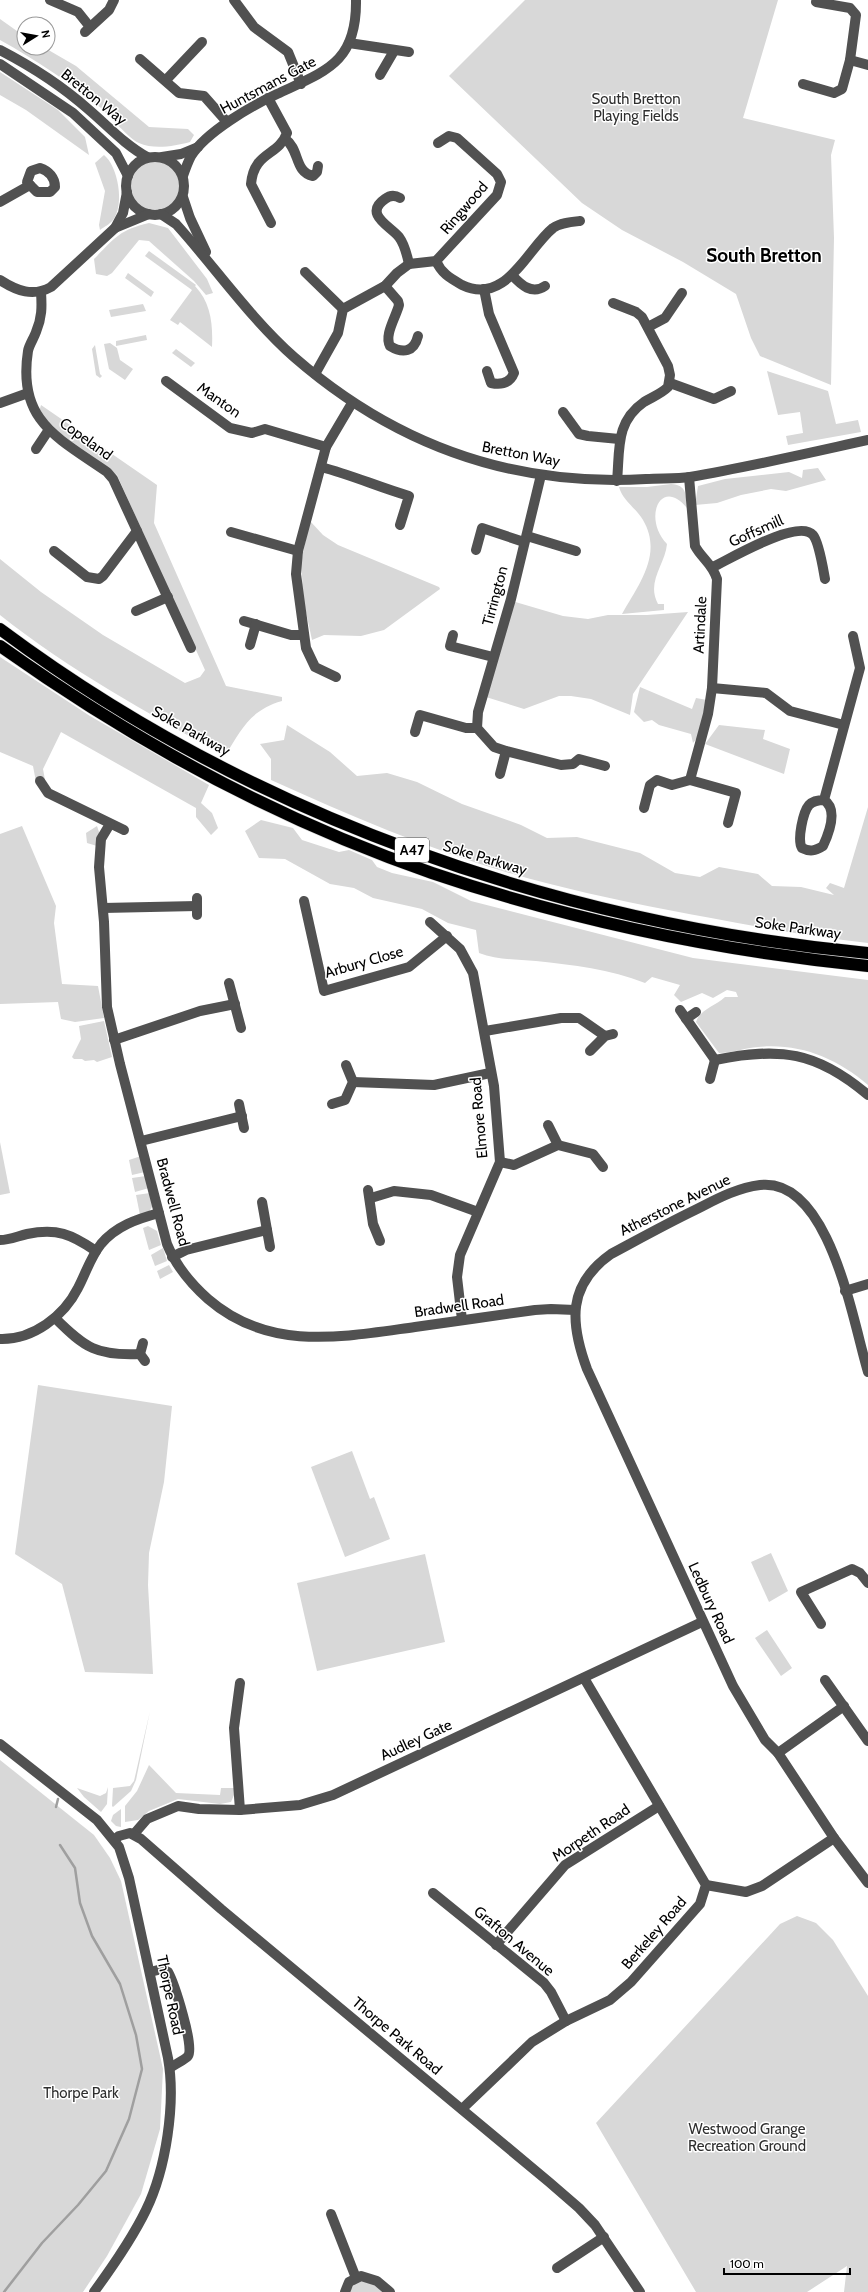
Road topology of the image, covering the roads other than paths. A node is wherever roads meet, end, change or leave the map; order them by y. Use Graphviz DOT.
graph roads {
  1 [pos="50,0"];
  2 [pos="114,0"];
  3 [pos="234,0"];
  4 [pos="356,0"];
  5 [pos="816,2"];
  6 [pos="202,42"];
  7 [pos="349,43"];
  8 [pos="0,50"];
  9 [pos="394,51"];
  10 [pos="409,52"];
  11 [pos="140,59"];
  12 [pos="850,60"];
  13 [pos="0,64"];
  14 [pos="868,64"];
  15 [pos="380,75"];
  16 [pos="166,80"];
  17 [pos="301,84"];
  18 [pos="804,84"];
  19 [pos="268,98"];
  20 [pos="227,122"];
  21 [pos="285,139"];
  22 [pos="438,143"];
  23 [pos="199,147"];
  24 [pos="147,157"];
  25 [pos="162,157"];
  26 [pos="318,166"];
  27 [pos="128,176"];
  28 [pos="183,176"];
  29 [pos="30,185"];
  30 [pos="127,192"];
  31 [pos="182,196"];
  32 [pos="400,198"];
  33 [pos="0,202"];
  34 [pos="149,214"];
  35 [pos="161,214"];
  36 [pos="580,221"];
  37 [pos="271,223"];
  38 [pos="115,228"];
  39 [pos="436,261"];
  40 [pos="211,263"];
  41 [pos="409,264"];
  42 [pos="305,272"];
  43 [pos="512,275"];
  44 [pos="0,280"];
  45 [pos="385,286"];
  46 [pos="545,286"];
  47 [pos="484,290"];
  48 [pos="41,292"];
  49 [pos="682,293"];
  50 [pos="612,303"];
  51 [pos="343,309"];
  52 [pos="648,327"];
  53 [pos="418,336"];
  54 [pos="487,371"];
  55 [pos="315,374"];
  56 [pos="166,381"];
  57 [pos="670,383"];
  58 [pos="731,391"];
  59 [pos="28,393"];
  60 [pos="0,403"];
  61 [pos="352,403"];
  62 [pos="563,412"];
  63 [pos="48,430"];
  64 [pos="619,439"];
  65 [pos="868,440"];
  66 [pos="326,447"];
  67 [pos="36,449"];
  68 [pos="322,467"];
  69 [pos="541,475"];
  70 [pos="689,477"];
  71 [pos="617,481"];
  72 [pos="400,525"];
  73 [pos="137,530"];
  74 [pos="231,532"];
  75 [pos="526,539"];
  76 [pos="476,550"];
  77 [pos="54,551"];
  78 [pos="298,551"];
  79 [pos="576,551"];
  80 [pos="713,567"];
  81 [pos="825,579"];
  82 [pos="168,597"];
  83 [pos="136,611"];
  84 [pos="244,621"];
  85 [pos="256,624"];
  86 [pos="0,629"];
  87 [pos="304,635"];
  88 [pos="453,635"];
  89 [pos="853,636"];
  90 [pos="250,644"];
  91 [pos="0,646"];
  92 [pos="191,648"];
  93 [pos="493,657"];
  94 [pos="336,678"];
  95 [pos="712,688"];
  96 [pos="844,725"];
  97 [pos="477,728"];
  98 [pos="415,732"];
  99 [pos="506,751"];
  100 [pos="605,766"];
  101 [pos="500,774"];
  102 [pos="690,780"];
  103 [pos="40,781"];
  104 [pos="824,800"];
  105 [pos="644,808"];
  106 [pos="728,823"];
  107 [pos="110,824"];
  108 [pos="124,830"];
  109 [pos="304,901"];
  110 [pos="197,906"];
  111 [pos="103,908"];
  112 [pos="430,922"];
  113 [pos="447,936"];
  114 [pos="868,953"];
  115 [pos="868,966"];
  116 [pos="229,983"];
  117 [pos="235,1004"];
  118 [pos="696,1012"];
  119 [pos="241,1028"];
  120 [pos="485,1031"];
  121 [pos="114,1040"];
  122 [pos="590,1052"];
  123 [pos="715,1060"];
  124 [pos="346,1065"];
  125 [pos="490,1073"];
  126 [pos="710,1080"];
  127 [pos="353,1082"];
  128 [pos="868,1095"];
  129 [pos="239,1104"];
  130 [pos="332,1104"];
  131 [pos="242,1116"];
  132 [pos="548,1125"];
  133 [pos="244,1128"];
  134 [pos="141,1141"];
  135 [pos="558,1146"];
  136 [pos="500,1162"];
  137 [pos="603,1167"];
  138 [pos="262,1202"];
  139 [pos="478,1212"];
  140 [pos="159,1213"];
  141 [pos="267,1230"];
  142 [pos="0,1240"];
  143 [pos="380,1241"];
  144 [pos="270,1248"];
  145 [pos="96,1251"];
  146 [pos="172,1257"];
  147 [pos="868,1284"];
  148 [pos="845,1291"];
  149 [pos="575,1310"];
  150 [pos="54,1318"];
  151 [pos="462,1320"];
  152 [pos="0,1340"];
  153 [pos="143,1343"];
  154 [pos="868,1372"];
  155 [pos="868,1583"];
  156 [pos="702,1622"];
  157 [pos="821,1624"];
  158 [pos="584,1678"];
  159 [pos="825,1680"];
  160 [pos="240,1683"];
  161 [pos="844,1706"];
  162 [pos="868,1741"];
  163 [pos="0,1744"];
  164 [pos="778,1753"];
  165 [pos="659,1806"];
  166 [pos="240,1810"];
  167 [pos="134,1834"];
  168 [pos="834,1838"];
  169 [pos="114,1840"];
  170 [pos="868,1884"];
  171 [pos="706,1885"];
  172 [pos="432,1893"];
  173 [pos="496,1944"];
  174 [pos="150,1972"];
  175 [pos="566,2021"];
  176 [pos="170,2068"];
  177 [pos="462,2110"];
  178 [pos="331,2214"];
  179 [pos="604,2238"];
  180 [pos="557,2268"];
  181 [pos="356,2278"];
  182 [pos="94,2292"];
  183 [pos="345,2292"];
  184 [pos="390,2292"];
  185 [pos="640,2292"];
  1 -- 2 [label="street"];
  3 -- 17 [label="street"];
  4 -- 7 [label="street, Huntsmans Gate"];
  5 -- 12 [label="street"];
  6 -- 16 [label="street"];
  7 -- 9 [label="street"];
  7 -- 17 [label="street, Huntsmans Gate"];
  8 -- 24 [label="street, Bretton Way"];
  9 -- 10 [label="street"];
  9 -- 15 [label="street"];
  11 -- 16 [label="street"];
  12 -- 14 [label="street"];
  12 -- 18 [label="street"];
  13 -- 27 [label="street, Bretton Way"];
  16 -- 20 [label="street"];
  17 -- 19 [label="street, Huntsmans Gate"];
  19 -- 20 [label="street, Huntsmans Gate"];
  19 -- 21 [label="street"];
  20 -- 23 [label="street, Huntsmans Gate"];
  21 -- 26 [label="street"];
  21 -- 37 [label="street"];
  22 -- 39 [label="street, Ringwood"];
  23 -- 25 [label="street, Huntsmans Gate"];
  23 -- 28 [label="street, Huntsmans Gate"];
  24 -- 25 [label="street"];
  24 -- 27 [label="street"];
  25 -- 28 [label="street"];
  27 -- 30 [label="street"];
  28 -- 31 [label="street"];
  29 -- 33 [label="street"];
  30 -- 34 [label="street"];
  30 -- 38 [label="street"];
  31 -- 35 [label="street"];
  31 -- 40 [label="street, Bretton Way"];
  32 -- 41 [label="street"];
  34 -- 35 [label="street"];
  34 -- 38 [label="street"];
  35 -- 40 [label="street, Bretton Way"];
  36 -- 43 [label="street"];
  38 -- 48 [label="street"];
  39 -- 41 [label="street"];
  39 -- 47 [label="street"];
  40 -- 55 [label="street, Bretton Way"];
  41 -- 45 [label="street"];
  42 -- 51 [label="street"];
  43 -- 46 [label="street"];
  43 -- 47 [label="street"];
  44 -- 48 [label="street"];
  45 -- 51 [label="street"];
  45 -- 53 [label="street"];
  47 -- 54 [label="street"];
  48 -- 59 [label="street, Copeland"];
  49 -- 52 [label="street"];
  50 -- 52 [label="street"];
  51 -- 55 [label="street"];
  52 -- 57 [label="street"];
  55 -- 61 [label="street, Bretton Way"];
  56 -- 66 [label="street, Manton"];
  57 -- 58 [label="street"];
  57 -- 64 [label="street"];
  59 -- 60 [label="street"];
  59 -- 63 [label="street, Copeland"];
  61 -- 66 [label="street"];
  61 -- 69 [label="street, Bretton Way"];
  62 -- 64 [label="street"];
  63 -- 67 [label="street"];
  63 -- 73 [label="street, Copeland"];
  64 -- 71 [label="street"];
  65 -- 70 [label="street, Bretton Way"];
  66 -- 68 [label="street"];
  68 -- 72 [label="street"];
  68 -- 78 [label="street"];
  69 -- 71 [label="street, Bretton Way"];
  69 -- 75 [label="street, Tirrington"];
  70 -- 71 [label="street, Bretton Way"];
  70 -- 80 [label="street"];
  73 -- 77 [label="street"];
  73 -- 82 [label="street, Copeland"];
  74 -- 78 [label="street"];
  75 -- 76 [label="street"];
  75 -- 79 [label="street"];
  75 -- 93 [label="street, Tirrington"];
  78 -- 87 [label="street"];
  80 -- 81 [label="street, Goffsmill"];
  80 -- 95 [label="street, Artindale"];
  82 -- 83 [label="street"];
  82 -- 92 [label="street, Copeland"];
  84 -- 85 [label="street"];
  85 -- 87 [label="street"];
  85 -- 90 [label="street"];
  86 -- 114 [label="highway, Soke Parkway / A47"];
  87 -- 94 [label="street"];
  88 -- 93 [label="street"];
  89 -- 96 [label="street"];
  91 -- 115 [label="highway, Soke Parkway / A47"];
  93 -- 97 [label="street, Tirrington"];
  95 -- 96 [label="street"];
  95 -- 102 [label="street, Artindale"];
  96 -- 104 [label="street"];
  97 -- 98 [label="street"];
  97 -- 99 [label="street"];
  99 -- 100 [label="street"];
  99 -- 101 [label="street"];
  102 -- 105 [label="street"];
  102 -- 106 [label="street"];
  103 -- 107 [label="street"];
  104 -- 104 [label="street"];
  107 -- 108 [label="street"];
  107 -- 111 [label="street, Bradwell Road"];
  109 -- 113 [label="street, Arbury Close"];
  110 -- 111 [label="street"];
  111 -- 121 [label="street, Bradwell Road"];
  112 -- 113 [label="street, Elmore Road"];
  113 -- 120 [label="street, Elmore Road"];
  116 -- 117 [label="street"];
  117 -- 119 [label="street"];
  117 -- 121 [label="street"];
  118 -- 123 [label="street"];
  120 -- 122 [label="street"];
  120 -- 125 [label="street, Elmore Road"];
  121 -- 134 [label="street, Bradwell Road"];
  123 -- 126 [label="street"];
  123 -- 128 [label="street"];
  124 -- 127 [label="street"];
  125 -- 127 [label="street"];
  125 -- 136 [label="street, Elmore Road"];
  127 -- 130 [label="street"];
  129 -- 131 [label="street"];
  131 -- 133 [label="street"];
  131 -- 134 [label="street"];
  132 -- 135 [label="street"];
  134 -- 140 [label="street, Bradwell Road"];
  135 -- 136 [label="street"];
  135 -- 137 [label="street"];
  136 -- 139 [label="street, Elmore Road"];
  138 -- 141 [label="street"];
  139 -- 143 [label="street"];
  139 -- 151 [label="street, Elmore Road"];
  140 -- 145 [label="street"];
  140 -- 146 [label="street, Bradwell Road"];
  141 -- 144 [label="street"];
  141 -- 146 [label="street"];
  142 -- 145 [label="street"];
  145 -- 150 [label="street"];
  146 -- 151 [label="street, Bradwell Road"];
  147 -- 148 [label="street"];
  148 -- 149 [label="street, Atherstone Avenue"];
  148 -- 154 [label="street, Atherstone Avenue"];
  149 -- 151 [label="street, Bradwell Road"];
  149 -- 156 [label="street, Ledbury Road"];
  150 -- 152 [label="street"];
  150 -- 153 [label="street"];
  155 -- 157 [label="street"];
  156 -- 158 [label="street, Audley Gate"];
  156 -- 164 [label="street, Ledbury Road"];
  158 -- 165 [label="street"];
  158 -- 166 [label="street, Audley Gate"];
  159 -- 161 [label="street"];
  160 -- 166 [label="street"];
  161 -- 162 [label="street"];
  161 -- 164 [label="street"];
  163 -- 169 [label="street, Thorpe Road"];
  164 -- 168 [label="street, Ledbury Road"];
  165 -- 171 [label="street"];
  165 -- 173 [label="street, Morpeth Road"];
  166 -- 167 [label="street, Audley Gate"];
  167 -- 169 [label="street"];
  167 -- 177 [label="street, Thorpe Park Road"];
  168 -- 170 [label="street, Ledbury Road"];
  168 -- 171 [label="street"];
  169 -- 174 [label="street, Thorpe Road"];
  171 -- 175 [label="street, Berkeley Road"];
  172 -- 173 [label="street, Grafton Avenue"];
  173 -- 175 [label="street, Grafton Avenue"];
  174 -- 176 [label="street, Thorpe Road"];
  174 -- 176 [label="street"];
  175 -- 177 [label="street, Berkeley Road"];
  176 -- 182 [label="street, Thorpe Road"];
  177 -- 179 [label="street, Thorpe Park Road"];
  178 -- 181 [label="street"];
  179 -- 180 [label="street"];
  179 -- 185 [label="street, Thorpe Park Road"];
  181 -- 183 [label="street"];
  181 -- 184 [label="street"];
}
